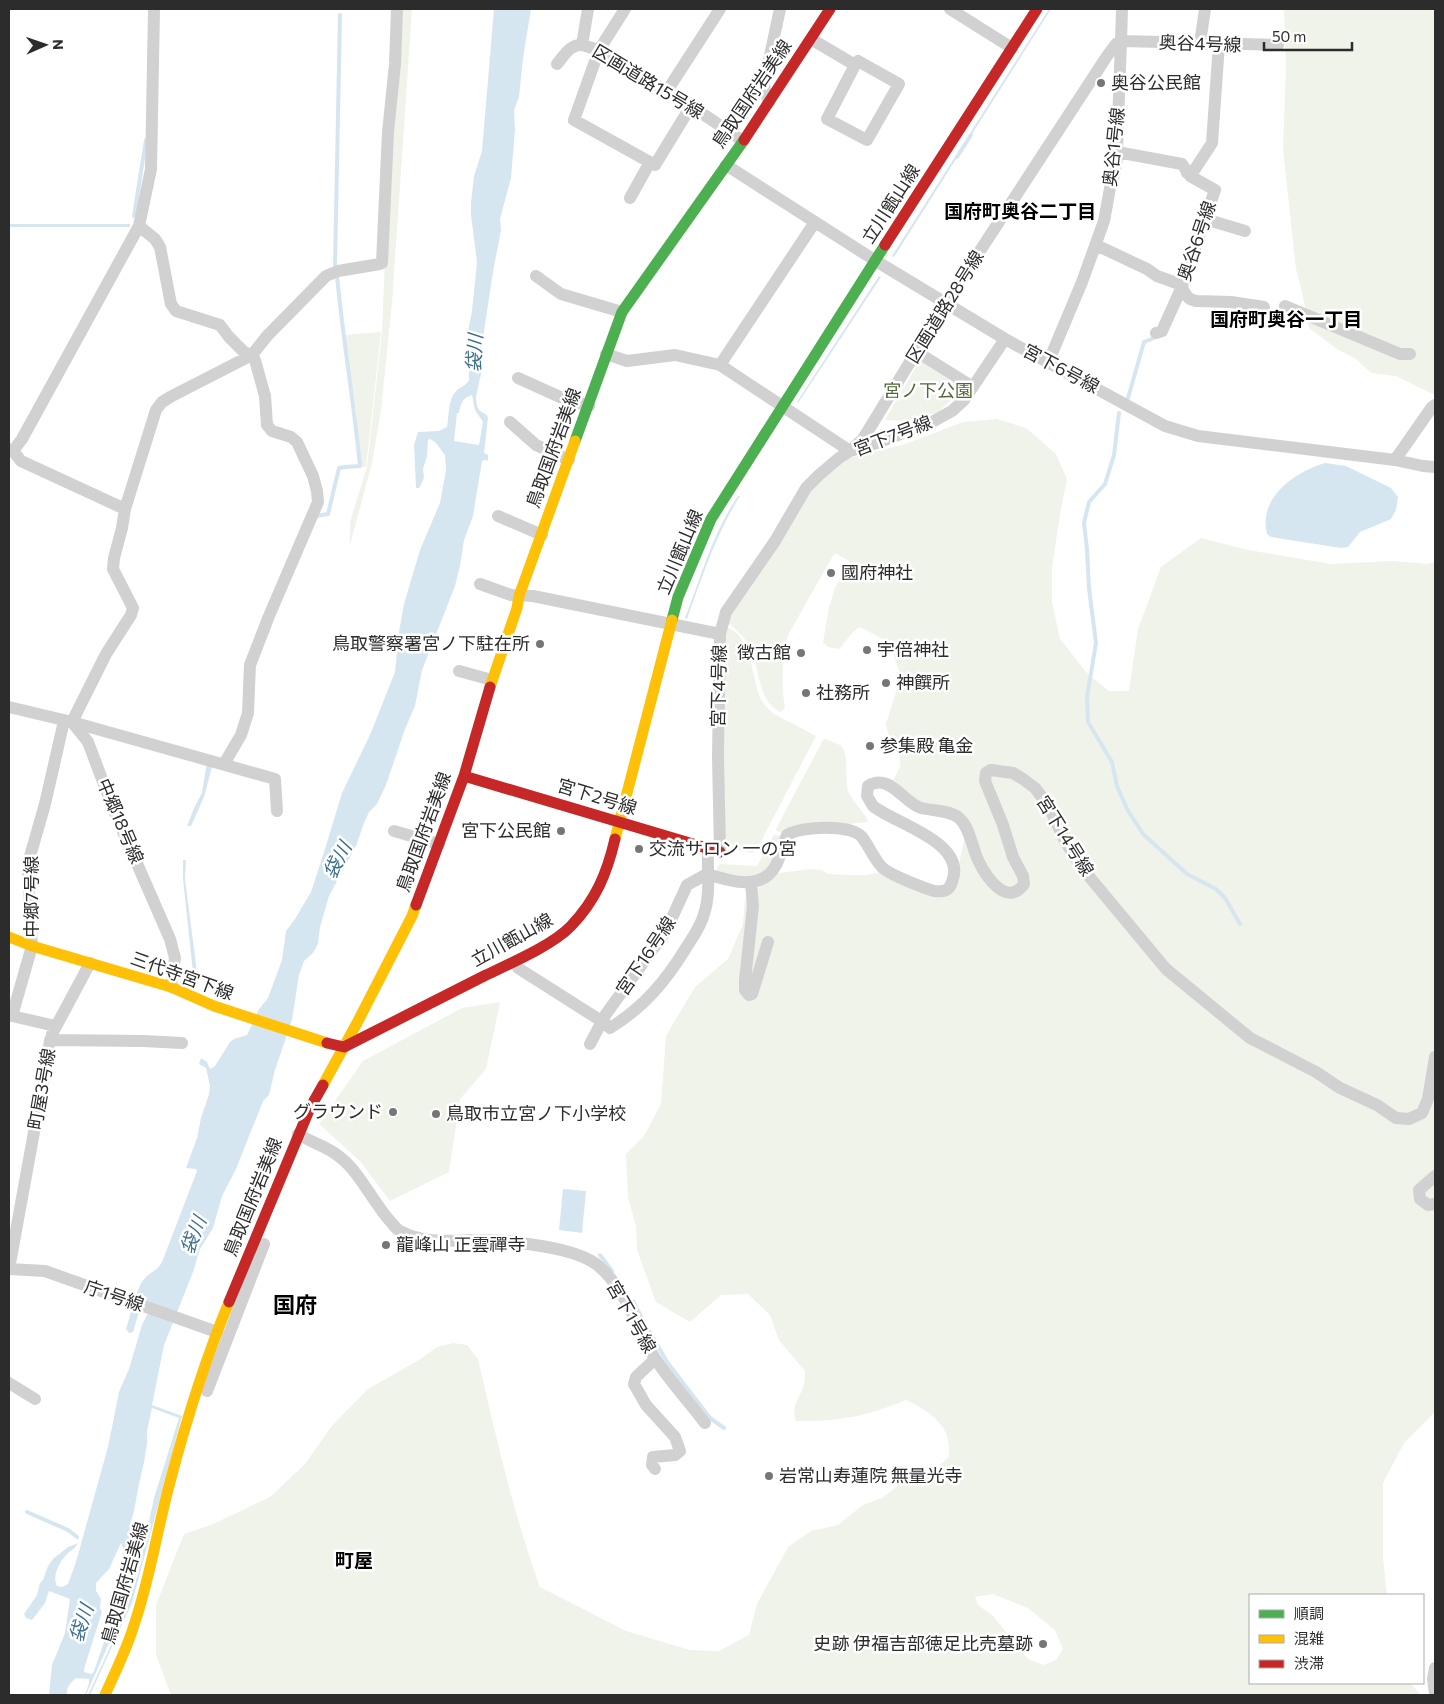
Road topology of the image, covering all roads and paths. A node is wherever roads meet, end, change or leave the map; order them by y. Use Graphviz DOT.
graph roads {
  1 [pos="154,9"];
  2 [pos="398,9"];
  3 [pos="588,9"];
  4 [pos="625,9"];
  5 [pos="720,9"];
  6 [pos="780,9"];
  7 [pos="830,9"];
  8 [pos="950,9"];
  9 [pos="1037,9"];
  10 [pos="1122,9"];
  11 [pos="1206,9"];
  12 [pos="811,39"];
  13 [pos="1122,41"];
  14 [pos="1200,44"];
  15 [pos="1219,44"];
  16 [pos="582,45"];
  17 [pos="1278,45"];
  18 [pos="1012,48"];
  19 [pos="599,50"];
  20 [pos="557,64"];
  21 [pos="856,65"];
  22 [pos="667,91"];
  23 [pos="769,102"];
  24 [pos="691,106"];
  25 [pos="743,141"];
  26 [pos="1117,152"];
  27 [pos="650,162"];
  28 [pos="726,166"];
  29 [pos="1187,173"];
  30 [pos="630,198"];
  31 [pos="1205,219"];
  32 [pos="815,222"];
  33 [pos="139,226"];
  34 [pos="1245,231"];
  35 [pos="1096,245"];
  36 [pos="876,261"];
  37 [pos="536,276"];
  38 [pos="1182,285"];
  39 [pos="946,303"];
  40 [pos="1285,306"];
  41 [pos="1264,308"];
  42 [pos="622,312"];
  43 [pos="1156,333"];
  44 [pos="1005,340"];
  45 [pos="917,352"];
  46 [pos="606,354"];
  47 [pos="1410,354"];
  48 [pos="252,355"];
  49 [pos="1048,363"];
  50 [pos="720,365"];
  51 [pos="518,378"];
  52 [pos="973,387"];
  53 [pos="1435,405"];
  54 [pos="589,406"];
  55 [pos="782,406"];
  56 [pos="510,422"];
  57 [pos="11,450"];
  58 [pos="850,451"];
  59 [pos="569,460"];
  60 [pos="1395,460"];
  61 [pos="1435,467"];
  62 [pos="125,509"];
  63 [pos="498,516"];
  64 [pos="542,535"];
  65 [pos="480,584"];
  66 [pos="520,596"];
  67 [pos="671,624"];
  68 [pos="720,634"];
  69 [pos="459,671"];
  70 [pos="492,680"];
  71 [pos="9,708"];
  72 [pos="68,721"];
  73 [pos="224,764"];
  74 [pos="464,776"];
  75 [pos="277,811"];
  76 [pos="620,823"];
  77 [pos="394,831"];
  78 [pos="439,844"];
  79 [pos="714,851"];
  80 [pos="707,874"];
  81 [pos="751,883"];
  82 [pos="9,937"];
  83 [pos="768,942"];
  84 [pos="32,946"];
  85 [pos="90,963"];
  86 [pos="518,968"];
  87 [pos="171,987"];
  88 [pos="603,1022"];
  89 [pos="55,1026"];
  90 [pos="50,1040"];
  91 [pos="182,1043"];
  92 [pos="590,1044"];
  93 [pos="344,1047"];
  94 [pos="1435,1057"];
  95 [pos="302,1137"];
  96 [pos="1435,1176"];
  97 [pos="1435,1204"];
  98 [pos="9,1269"];
  99 [pos="212,1330"];
  100 [pos="655,1359"];
  101 [pos="9,1383"];
  102 [pos="35,1399"];
  103 [pos="190,1413"];
  104 [pos="705,1423"];
  105 [pos="655,1469"];
  106 [pos="1435,1668"];
  107 [pos="1435,1694"];
  108 [pos="105,1695"];
  1 -- 33 [label="street"];
  2 -- 48 [label="street"];
  3 -- 16 [label="street, 区画道路15号線"];
  4 -- 19 [label="street"];
  5 -- 22 [label="street"];
  6 -- 23 [label="street"];
  7 -- 12 [label="main road, 鳥取国府岩美線"];
  8 -- 18 [label="street"];
  9 -- 18 [label="main road, 立川甑山線"];
  10 -- 13 [label="street"];
  11 -- 14 [label="street"];
  12 -- 21 [label="street"];
  12 -- 23 [label="main road, 鳥取国府岩美線"];
  13 -- 14 [label="street, 奥谷4号線"];
  13 -- 26 [label="street, 奥谷1号線"];
  13 -- 39 [label="street, 区画道路28号線"];
  14 -- 15 [label="street, 奥谷4号線"];
  15 -- 17 [label="street, 奥谷4号線"];
  15 -- 29 [label="street"];
  16 -- 19 [label="street, 区画道路15号線"];
  16 -- 20 [label="street"];
  18 -- 36 [label="main road, 立川甑山線"];
  19 -- 22 [label="street, 区画道路15号線"];
  19 -- 27 [label="street"];
  21 -- 21 [label="street"];
  22 -- 24 [label="street, 区画道路15号線"];
  23 -- 25 [label="main road, 鳥取国府岩美線"];
  24 -- 25 [label="street, 区画道路15号線"];
  24 -- 27 [label="street"];
  25 -- 28 [label="main road, 鳥取国府岩美線"];
  26 -- 29 [label="street, 奥谷6号線"];
  26 -- 35 [label="street, 奥谷1号線"];
  27 -- 30 [label="street"];
  28 -- 32 [label="street, 宮下6号線"];
  28 -- 42 [label="main road, 鳥取国府岩美線"];
  29 -- 31 [label="street, 奥谷6号線"];
  31 -- 34 [label="street"];
  31 -- 38 [label="street, 奥谷6号線"];
  32 -- 36 [label="street, 宮下6号線"];
  32 -- 50 [label="street"];
  33 -- 48 [label="street"];
  33 -- 57 [label="street"];
  35 -- 38 [label="street"];
  35 -- 49 [label="street, 奥谷1号線"];
  36 -- 39 [label="street, 宮下6号線"];
  36 -- 55 [label="main road, 立川甑山線"];
  37 -- 42 [label="street"];
  38 -- 41 [label="street"];
  38 -- 43 [label="street, 奥谷6号線"];
  39 -- 44 [label="street, 宮下6号線"];
  39 -- 45 [label="street, 区画道路28号線"];
  40 -- 47 [label="street"];
  42 -- 46 [label="main road, 鳥取国府岩美線"];
  44 -- 49 [label="street, 宮下6号線"];
  44 -- 52 [label="street, 宮下7号線"];
  45 -- 52 [label="street"];
  45 -- 58 [label="street, 区画道路28号線"];
  46 -- 50 [label="street"];
  46 -- 54 [label="main road, 鳥取国府岩美線"];
  48 -- 62 [label="street"];
  48 -- 73 [label="street"];
  49 -- 60 [label="street, 宮下6号線"];
  50 -- 55 [label="street"];
  51 -- 54 [label="street"];
  52 -- 58 [label="street, 宮下7号線"];
  53 -- 60 [label="street"];
  54 -- 59 [label="main road, 鳥取国府岩美線"];
  55 -- 58 [label="street"];
  55 -- 67 [label="main road, 立川甑山線"];
  56 -- 59 [label="street"];
  57 -- 62 [label="street"];
  58 -- 68 [label="street, 宮下7号線"];
  59 -- 64 [label="main road, 鳥取国府岩美線"];
  60 -- 61 [label="street, 宮下6号線"];
  62 -- 72 [label="street, 中郷7号線"];
  63 -- 64 [label="street"];
  64 -- 66 [label="main road, 鳥取国府岩美線"];
  65 -- 66 [label="street, 宮下4号線"];
  66 -- 67 [label="street, 宮下4号線"];
  66 -- 70 [label="main road, 鳥取国府岩美線"];
  67 -- 68 [label="street, 宮下4号線"];
  67 -- 76 [label="main road, 立川甑山線"];
  68 -- 79 [label="street, 宮下4号線"];
  69 -- 70 [label="street"];
  70 -- 74 [label="main road, 鳥取国府岩美線"];
  71 -- 72 [label="street"];
  72 -- 73 [label="street"];
  72 -- 84 [label="street, 中郷7号線"];
  72 -- 87 [label="street, 中郷18号線"];
  73 -- 75 [label="street"];
  74 -- 76 [label="main road, 宮下2号線"];
  74 -- 78 [label="main road, 鳥取国府岩美線"];
  76 -- 79 [label="main road, 宮下2号線"];
  76 -- 93 [label="main road, 立川甑山線"];
  77 -- 78 [label="street"];
  78 -- 93 [label="main road, 鳥取国府岩美線"];
  79 -- 80 [label="street, 宮下4号線"];
  80 -- 81 [label="street"];
  80 -- 88 [label="street, 宮下16号線"];
  80 -- 88 [label="street, 宮下4号線"];
  81 -- 83 [label="street"];
  81 -- 94 [label="street, 宮下14号線"];
  82 -- 84 [label="main road, 三代寺宮下線"];
  84 -- 85 [label="main road, 三代寺宮下線"];
  84 -- 89 [label="street, 中郷7号線"];
  85 -- 87 [label="main road, 三代寺宮下線"];
  85 -- 89 [label="street"];
  86 -- 88 [label="street"];
  87 -- 93 [label="main road, 三代寺宮下線"];
  88 -- 92 [label="street, 宮下16号線"];
  89 -- 90 [label="street"];
  90 -- 91 [label="street, 町屋3号線"];
  90 -- 98 [label="street, 町屋3号線"];
  93 -- 95 [label="main road, 鳥取国府岩美線"];
  95 -- 99 [label="main road, 鳥取国府岩美線"];
  95 -- 100 [label="street, 宮下1号線"];
  95 -- 103 [label="street"];
  96 -- 97 [label="street"];
  98 -- 99 [label="street, 庁1号線"];
  99 -- 103 [label="main road, 鳥取国府岩美線"];
  100 -- 104 [label="street, 宮下1号線"];
  100 -- 105 [label="street"];
  101 -- 102 [label="street"];
  103 -- 108 [label="main road, 鳥取国府岩美線"];
  106 -- 107 [label="street"];
}
